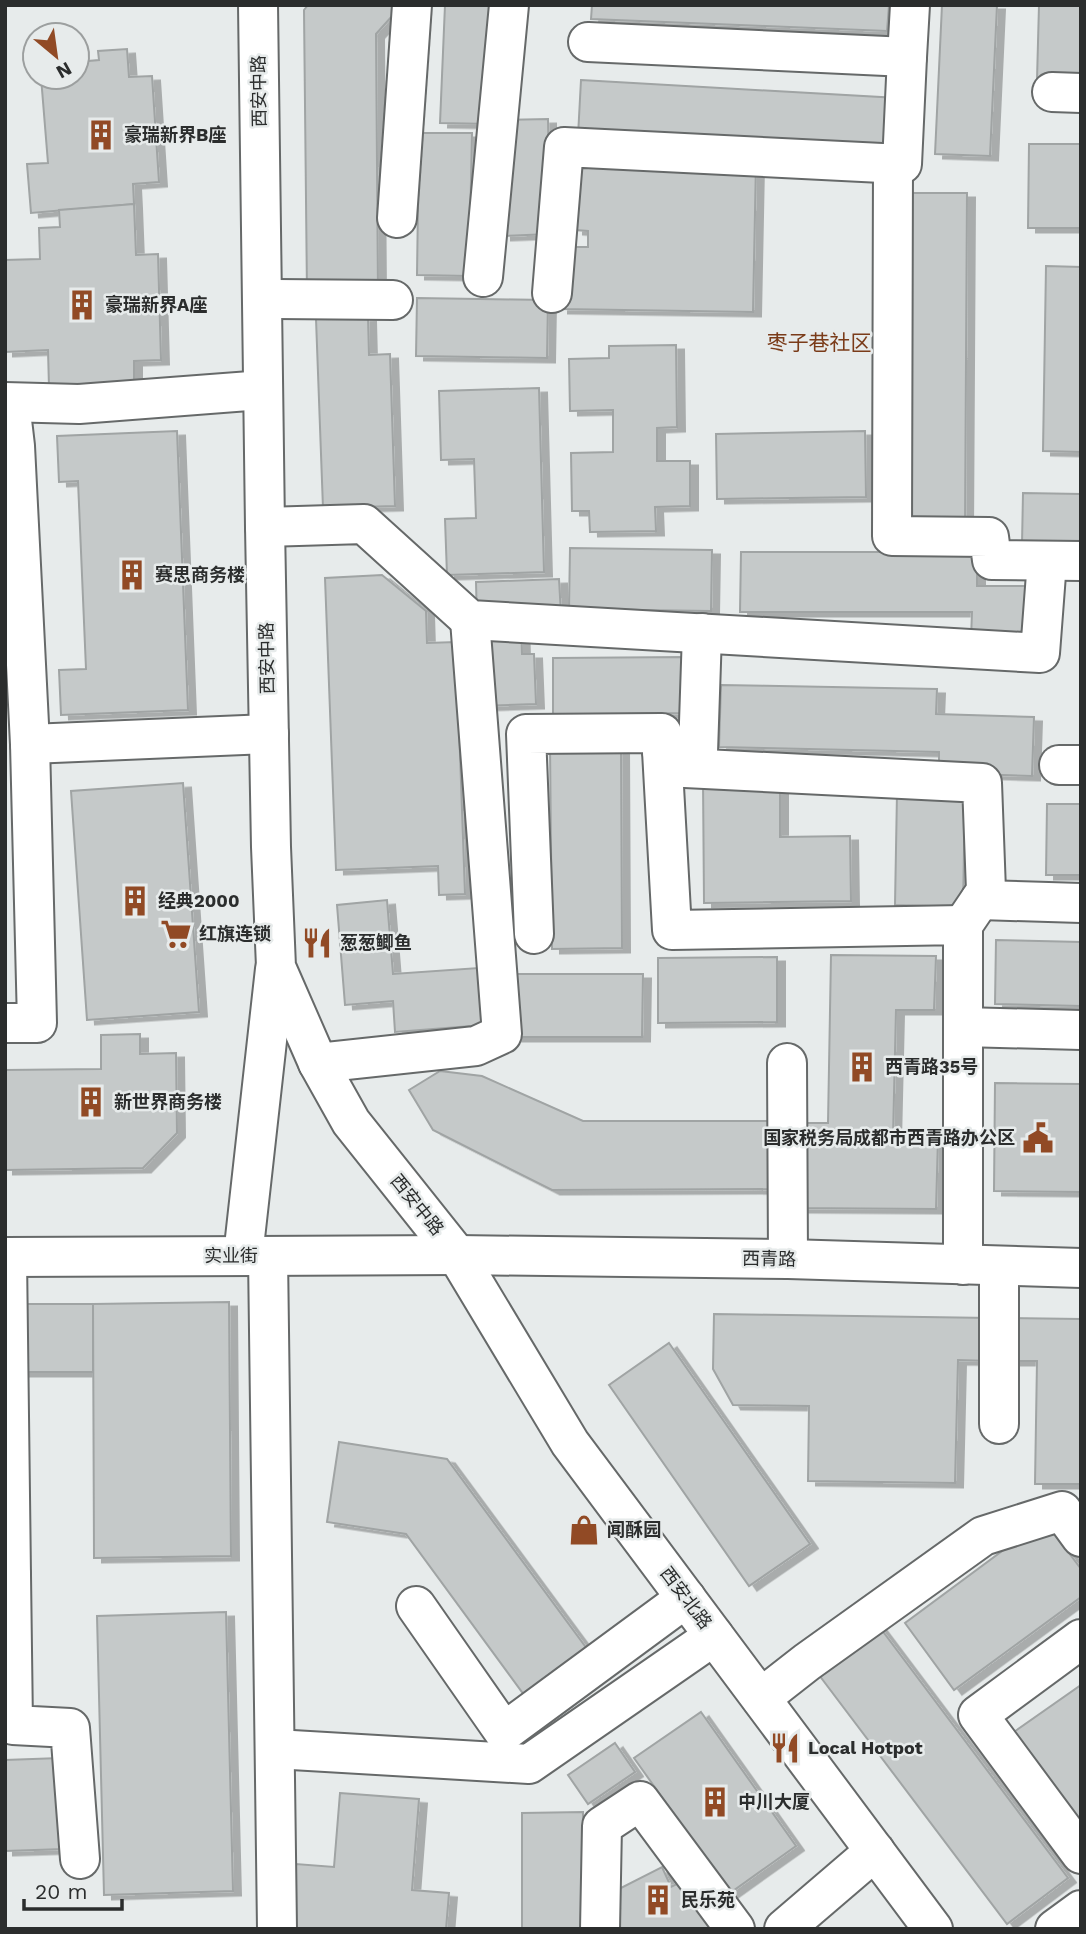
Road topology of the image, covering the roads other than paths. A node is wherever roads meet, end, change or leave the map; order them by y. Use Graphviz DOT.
graph roads {
  1 [pos="258,5"];
  2 [pos="412,5"];
  3 [pos="509,5"];
  4 [pos="911,5"];
  5 [pos="588,42"];
  6 [pos="907,57"];
  7 [pos="893,164"];
  8 [pos="397,218"];
  9 [pos="483,277"];
  10 [pos="552,293"];
  11 [pos="276,299"];
  12 [pos="393,300"];
  13 [pos="263,390"];
  14 [pos="7,401"];
  15 [pos="265,527"];
  16 [pos="1064,561"];
  17 [pos="470,620"];
  18 [pos="702,633"];
  19 [pos="269,734"];
  20 [pos="30,744"];
  21 [pos="663,759"];
  22 [pos="1081,903"];
  23 [pos="972,913"];
  24 [pos="534,934"];
  25 [pos="276,967"];
  26 [pos="5,1023"];
  27 [pos="963,1027"];
  28 [pos="1081,1030"];
  29 [pos="318,1063"];
  30 [pos="787,1063"];
  31 [pos="457,1255"];
  32 [pos="255,1256"];
  33 [pos="6,1257"];
  34 [pos="788,1259"];
  35 [pos="981,1266"];
  36 [pos="1081,1268"];
  37 [pos="999,1424"];
  38 [pos="1081,1536"];
  39 [pos="8,1575"];
  40 [pos="686,1598"];
  41 [pos="416,1606"];
  42 [pos="714,1636"];
  43 [pos="1081,1639"];
  44 [pos="761,1698"];
  45 [pos="275,1749"];
  46 [pos="875,1851"];
  47 [pos="1081,1854"];
  48 [pos="80,1859"];
  49 [pos="1081,1910"];
  50 [pos="277,1929"];
  51 [pos="600,1929"];
  52 [pos="735,1929"];
  53 [pos="784,1929"];
  54 [pos="933,1929"];
  55 [pos="1055,1929"];
  1 -- 13 [label="street, 西安中路"];
  2 -- 8 [label="street"];
  3 -- 9 [label="street"];
  4 -- 6 [label="street"];
  5 -- 6 [label="street"];
  6 -- 7 [label="street"];
  7 -- 10 [label="street"];
  7 -- 16 [label="street"];
  11 -- 12 [label="street"];
  13 -- 14 [label="street"];
  13 -- 15 [label="street, 西安中路"];
  14 -- 20 [label="street"];
  15 -- 17 [label="street"];
  15 -- 19 [label="street, 西安中路"];
  16 -- 18 [label="street"];
  17 -- 18 [label="street"];
  17 -- 29 [label="street"];
  18 -- 21 [label="street"];
  19 -- 20 [label="street"];
  19 -- 25 [label="street, 西安中路"];
  20 -- 26 [label="street"];
  21 -- 23 [label="street"];
  21 -- 23 [label="street"];
  21 -- 24 [label="street"];
  22 -- 23 [label="street"];
  23 -- 27 [label="street"];
  25 -- 29 [label="street, 西安中路"];
  25 -- 32 [label="street"];
  27 -- 28 [label="street"];
  27 -- 35 [label="street"];
  29 -- 31 [label="street, 西安中路"];
  30 -- 34 [label="street"];
  31 -- 32 [label="street, 实业街"];
  31 -- 34 [label="street, 西青路"];
  31 -- 40 [label="street, 西安北路"];
  32 -- 33 [label="street, 实业街"];
  32 -- 45 [label="street"];
  33 -- 39 [label="street"];
  34 -- 35 [label="street, 西青路"];
  35 -- 36 [label="street, 西青路"];
  35 -- 37 [label="street"];
  38 -- 44 [label="street"];
  39 -- 48 [label="street"];
  40 -- 41 [label="street"];
  40 -- 42 [label="street, 西安北路"];
  42 -- 44 [label="street, 西安北路"];
  42 -- 45 [label="street"];
  43 -- 47 [label="street"];
  44 -- 46 [label="street, 西安北路"];
  45 -- 50 [label="street"];
  46 -- 53 [label="street"];
  46 -- 54 [label="street, 西安北路"];
  49 -- 55 [label="street"];
  51 -- 52 [label="street"];
}
